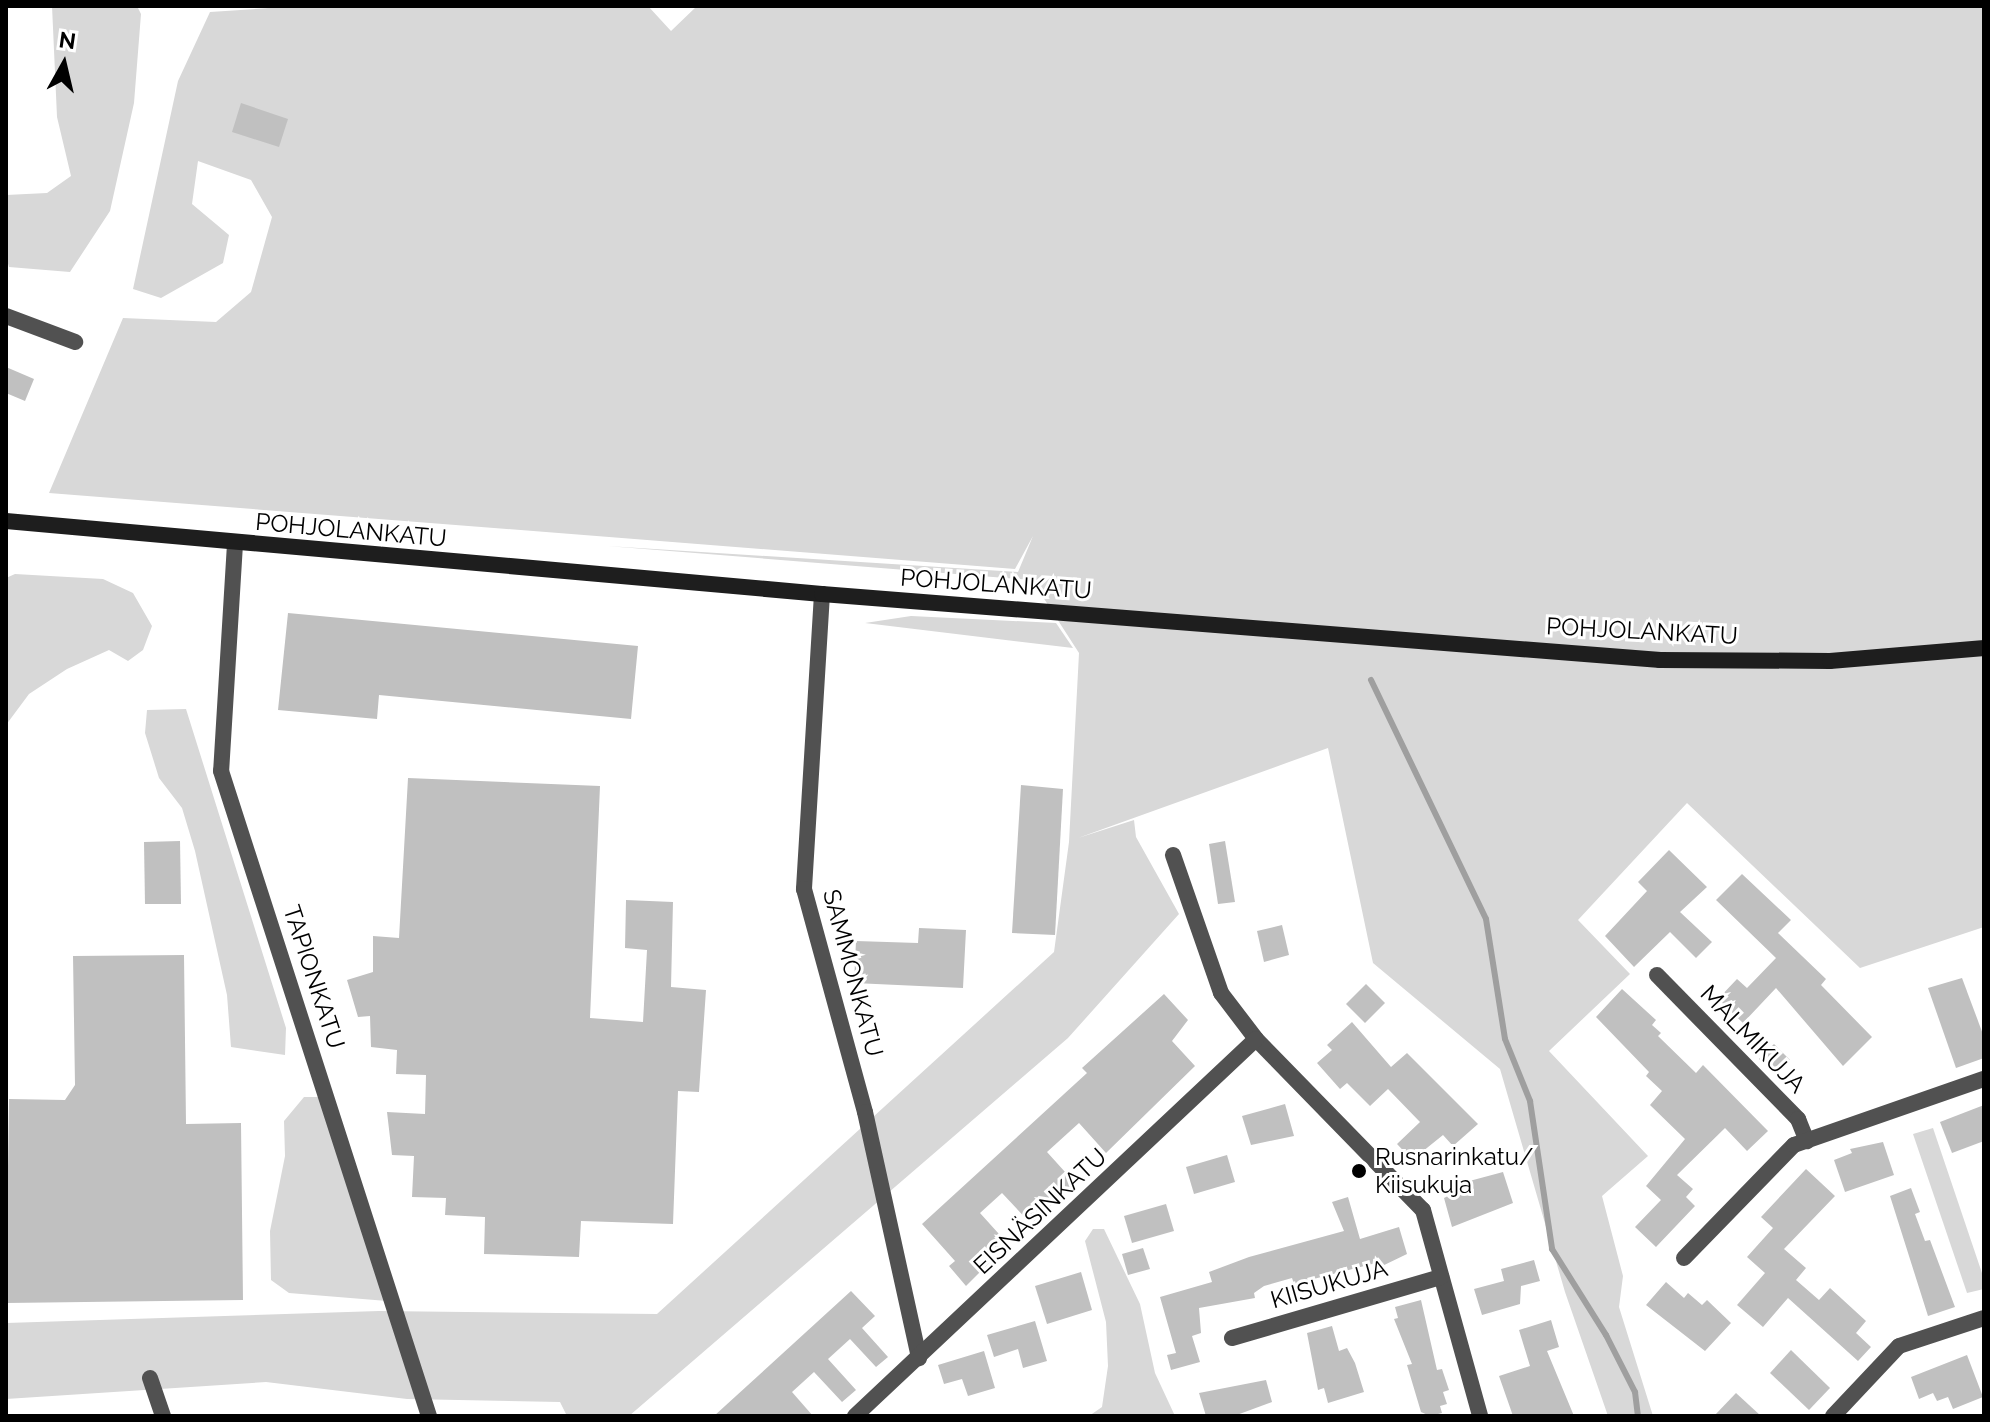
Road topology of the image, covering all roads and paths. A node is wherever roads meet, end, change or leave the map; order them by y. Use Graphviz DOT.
graph roads {
  1 [pos="6,316"];
  2 [pos="75,342"];
  3 [pos="6,521"];
  4 [pos="235,544"];
  5 [pos="822,594"];
  6 [pos="1984,648"];
  7 [pos="1173,855"];
  8 [pos="1657,975"];
  9 [pos="1256,1039"];
  10 [pos="1984,1079"];
  11 [pos="1807,1141"];
  12 [pos="1684,1258"];
  13 [pos="1441,1277"];
  14 [pos="1984,1318"];
  15 [pos="1232,1338"];
  16 [pos="919,1358"];
  17 [pos="150,1378"];
  18 [pos="163,1416"];
  19 [pos="429,1416"];
  20 [pos="855,1416"];
  21 [pos="1480,1416"];
  22 [pos="1833,1416"];
  1 -- 2 [label="street"];
  3 -- 4 [label="main road, POHJOLANKATU"];
  4 -- 5 [label="main road, POHJOLANKATU"];
  4 -- 19 [label="street, TAPIONKATU"];
  5 -- 6 [label="main road, POHJOLANKATU"];
  5 -- 16 [label="street, SAMMONKATU"];
  7 -- 9 [label="street"];
  8 -- 11 [label="street, MALMIKUJA"];
  9 -- 13 [label="street"];
  9 -- 16 [label="street, EISNÄSINKATU"];
  10 -- 11 [label="street"];
  11 -- 12 [label="street"];
  13 -- 15 [label="street, KIISUKUJA"];
  13 -- 21 [label="street"];
  14 -- 22 [label="street"];
  16 -- 20 [label="street, EISNÄSINKATU"];
  17 -- 18 [label="street"];
}
